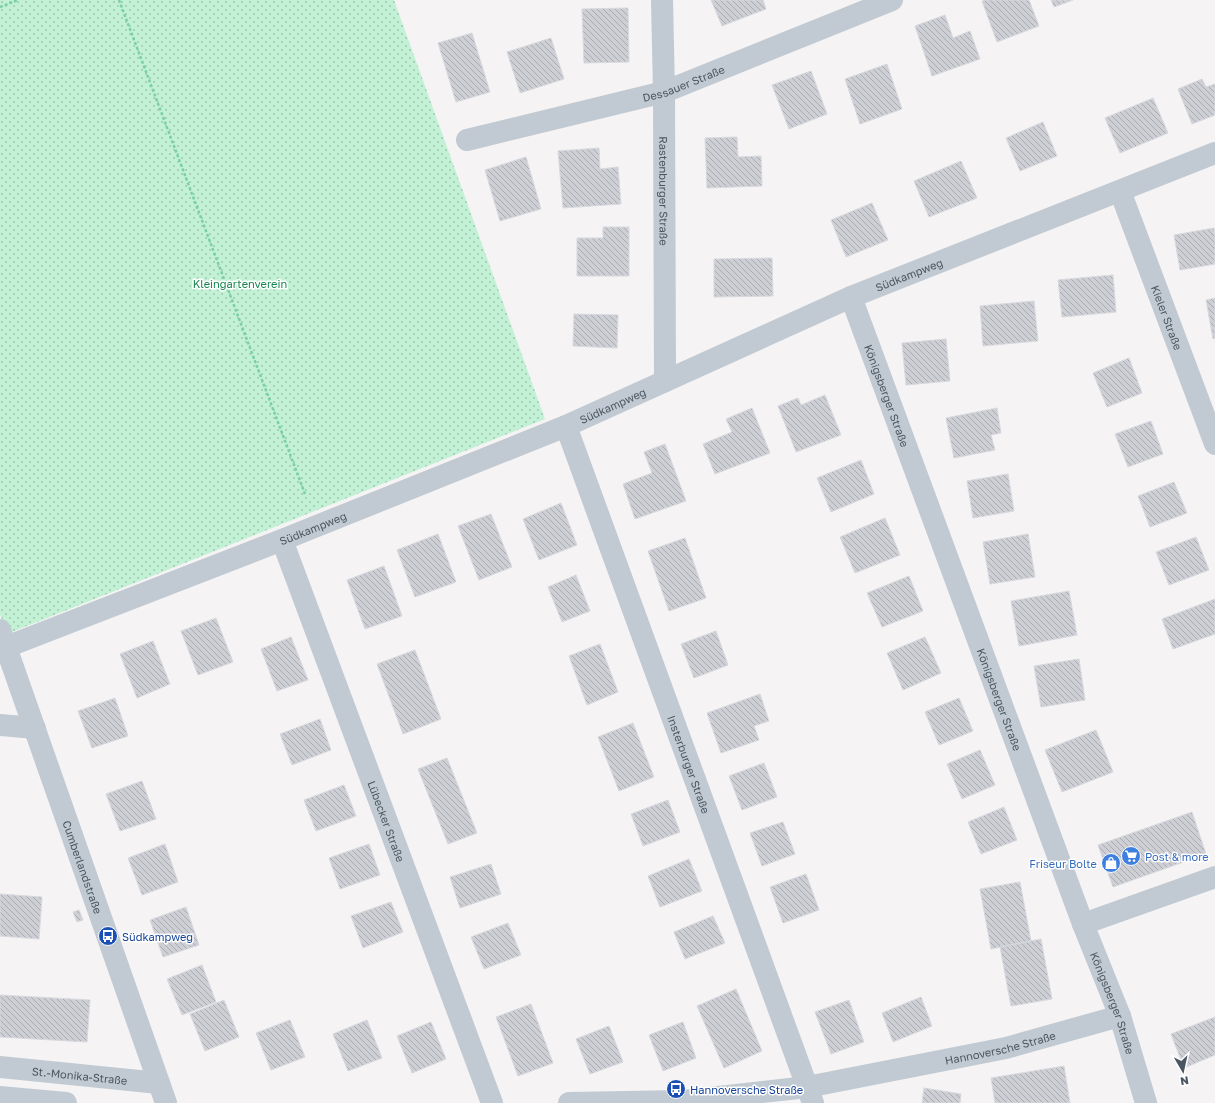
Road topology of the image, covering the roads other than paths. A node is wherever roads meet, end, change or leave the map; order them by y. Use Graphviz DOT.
graph roads {
  1 [pos="662,0"];
  2 [pos="892,0"];
  3 [pos="664,92"];
  4 [pos="467,140"];
  5 [pos="1215,153"];
  6 [pos="1120,191"];
  7 [pos="851,298"];
  8 [pos="665,381"];
  9 [pos="566,426"];
  10 [pos="1215,444"];
  11 [pos="282,540"];
  12 [pos="3,639"];
  13 [pos="0,725"];
  14 [pos="35,728"];
  15 [pos="1215,877"];
  16 [pos="1083,924"];
  17 [pos="1120,1016"];
  18 [pos="0,1068"];
  19 [pos="163,1093"];
  20 [pos="810,1095"];
  21 [pos="0,1097"];
  22 [pos="66,1103"];
  23 [pos="492,1103"];
  24 [pos="569,1103"];
  25 [pos="1146,1103"];
  1 -- 3 [label="street, Rastenburger Straße"];
  2 -- 3 [label="street, Dessauer Straße"];
  3 -- 4 [label="street, Dessauer Straße"];
  3 -- 8 [label="street, Rastenburger Straße"];
  5 -- 6 [label="street, Südkampweg"];
  6 -- 7 [label="street, Südkampweg"];
  6 -- 10 [label="street, Kieler Straße"];
  7 -- 8 [label="street, Südkampweg"];
  7 -- 16 [label="street, Königsberger Straße"];
  8 -- 9 [label="street, Südkampweg"];
  9 -- 11 [label="street, Südkampweg"];
  9 -- 20 [label="street, Insterburger Straße"];
  11 -- 12 [label="street, Südkampweg"];
  11 -- 23 [label="street, Lübecker Straße"];
  12 -- 14 [label="street, Cumberlandstraße"];
  13 -- 14 [label="street"];
  14 -- 19 [label="street, Cumberlandstraße"];
  15 -- 16 [label="street"];
  16 -- 17 [label="street, Königsberger Straße"];
  17 -- 20 [label="street, Hannoversche Straße"];
  17 -- 25 [label="street, Königsberger Straße"];
  18 -- 19 [label="street, St.-Monika-Straße"];
  20 -- 24 [label="street, Hannoversche Straße"];
  21 -- 22 [label="street"];
}
